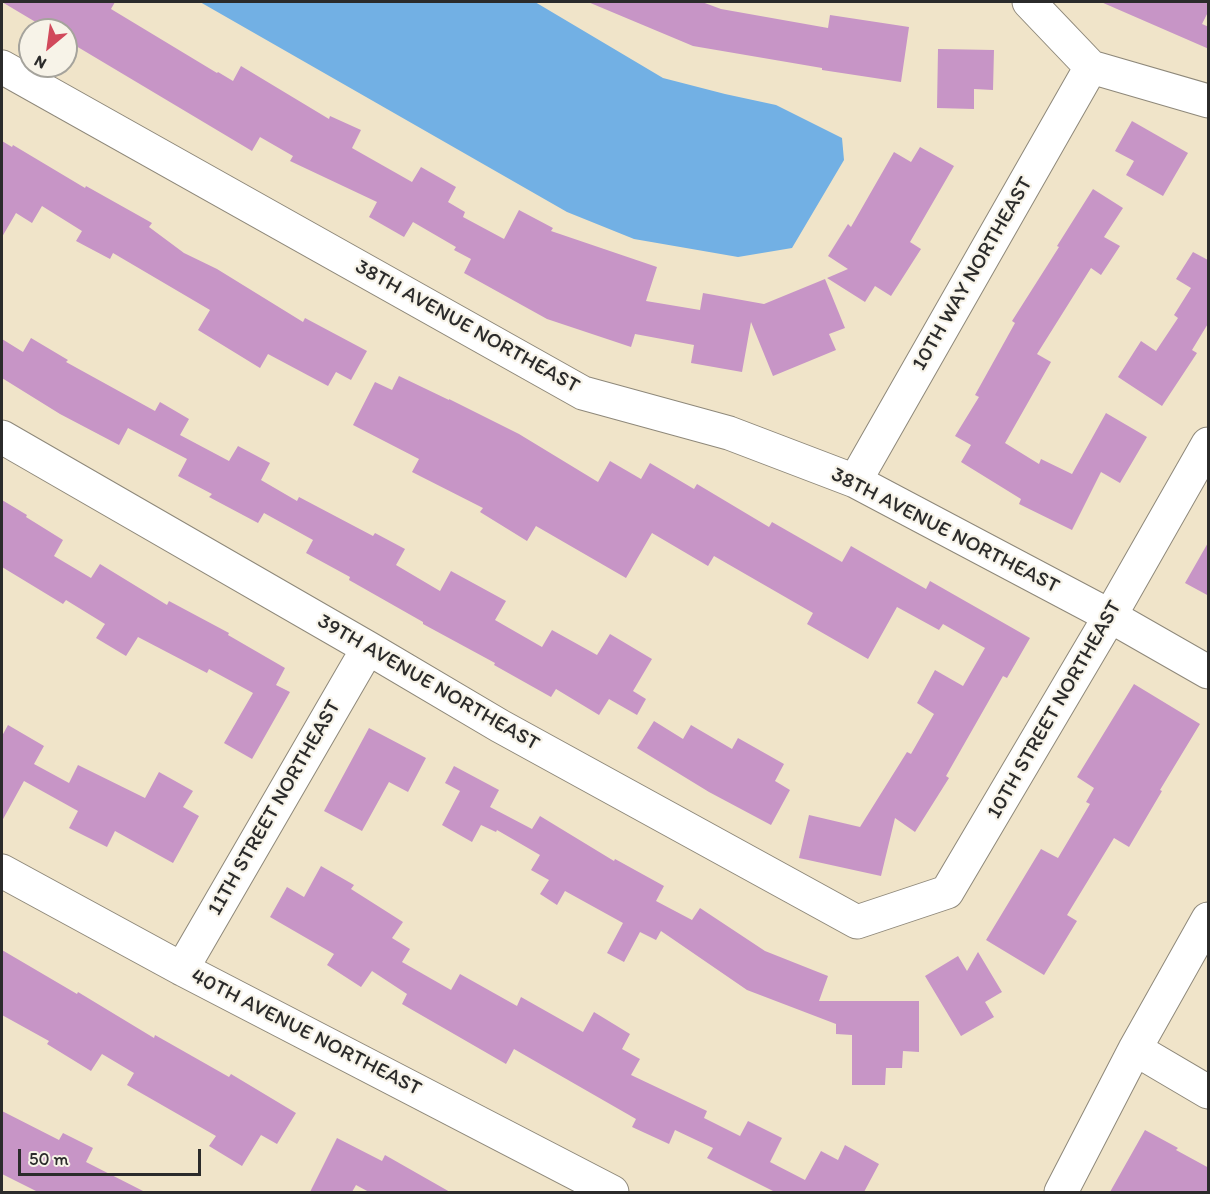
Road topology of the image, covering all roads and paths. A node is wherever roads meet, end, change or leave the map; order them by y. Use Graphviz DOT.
graph roads {
  1 [pos="1029,2"];
  2 [pos="2,67"];
  3 [pos="1091,67"];
  4 [pos="1209,101"];
  5 [pos="2,437"];
  6 [pos="1209,444"];
  7 [pos="855,481"];
  8 [pos="1110,616"];
  9 [pos="368,648"];
  10 [pos="1209,672"];
  11 [pos="2,871"];
  12 [pos="1209,919"];
  13 [pos="857,922"];
  14 [pos="182,969"];
  15 [pos="1135,1049"];
  16 [pos="1209,1092"];
  17 [pos="612,1192"];
  18 [pos="1061,1192"];
  1 -- 3 [label="street"];
  2 -- 7 [label="street, 38TH AVENUE NORTHEAST"];
  3 -- 4 [label="street"];
  3 -- 7 [label="street, 10TH WAY NORTHEAST"];
  5 -- 9 [label="street, 39TH AVENUE NORTHEAST"];
  6 -- 8 [label="street, 10TH STREET NORTHEAST"];
  7 -- 8 [label="street, 38TH AVENUE NORTHEAST"];
  8 -- 10 [label="street, 38TH AVENUE NORTHEAST"];
  8 -- 13 [label="street, 10TH STREET NORTHEAST"];
  9 -- 13 [label="street, 39TH AVENUE NORTHEAST"];
  9 -- 14 [label="street, 11TH STREET NORTHEAST"];
  11 -- 14 [label="street, 40TH AVENUE NORTHEAST"];
  12 -- 15 [label="street"];
  14 -- 17 [label="street, 40TH AVENUE NORTHEAST"];
  15 -- 16 [label="street"];
  15 -- 18 [label="street"];
}
